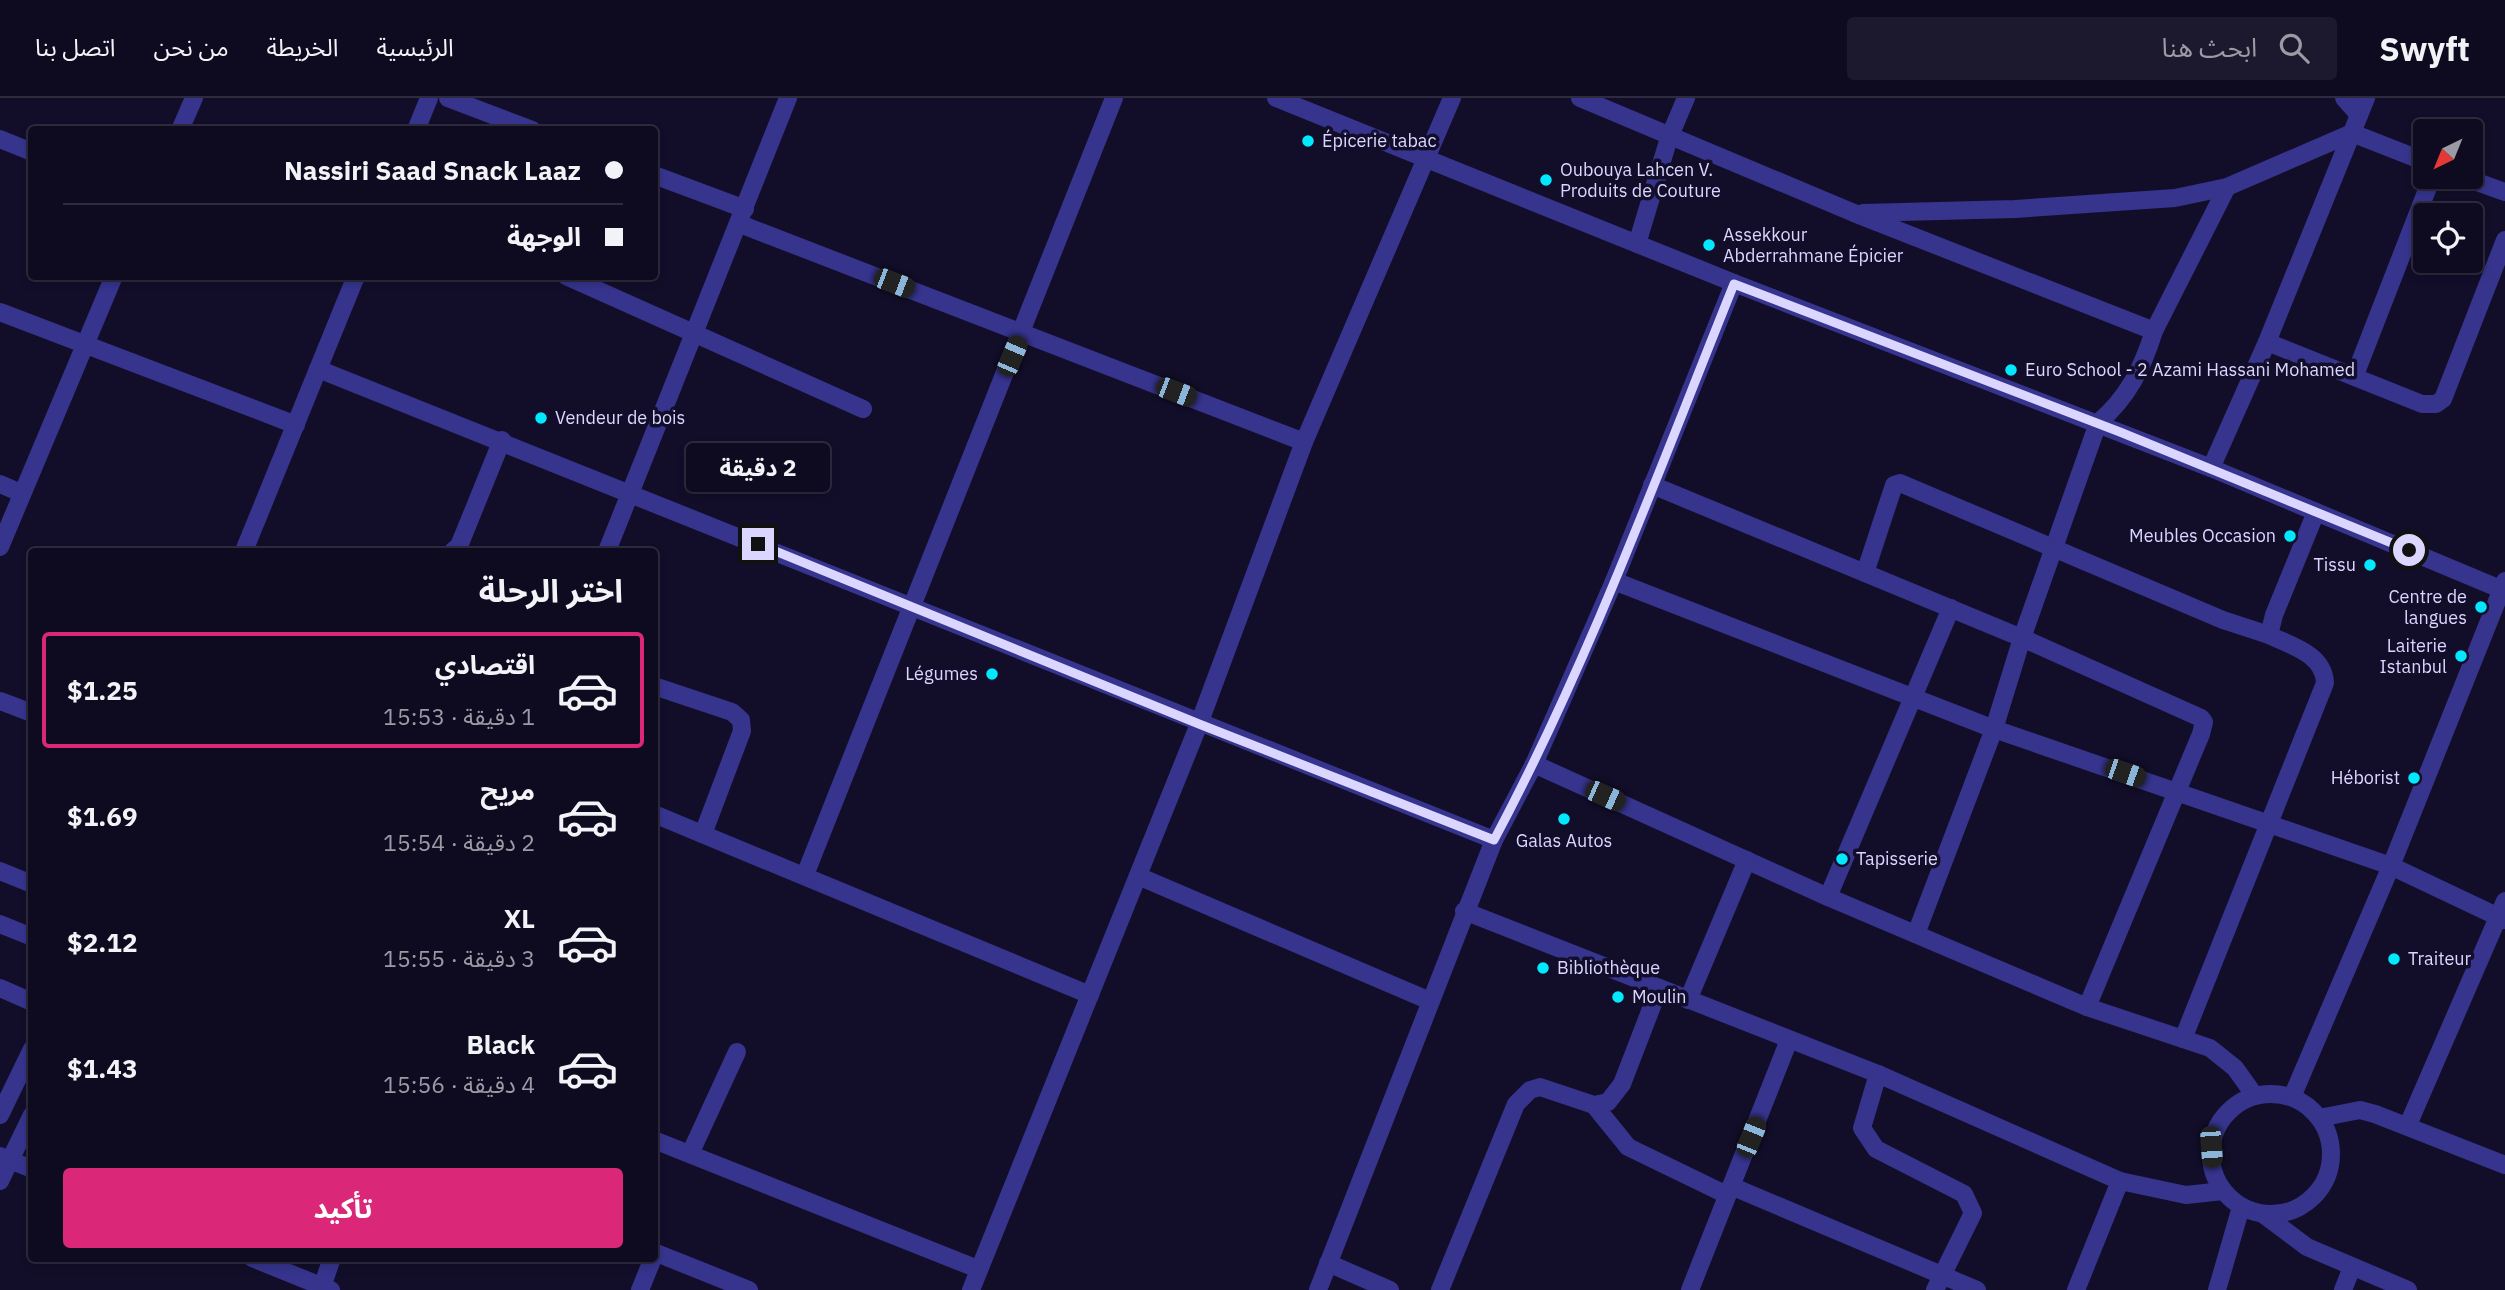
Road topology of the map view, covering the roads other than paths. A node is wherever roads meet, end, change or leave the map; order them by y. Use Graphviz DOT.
graph roads {
  1 [pos="194,98"];
  2 [pos="429,98"];
  3 [pos="448,98"];
  4 [pos="788,98"];
  5 [pos="1114,98"];
  6 [pos="1276,98"];
  7 [pos="1452,98"];
  8 [pos="1580,98"];
  9 [pos="1686,98"];
  10 [pos="2344,98"];
  11 [pos="2367,98"];
  12 [pos="2359,115"];
  13 [pos="182,126"];
  14 [pos="418,126"];
  15 [pos="522,126"];
  16 [pos="2352,133"];
  17 [pos="1669,138"];
  18 [pos="0,139"];
  19 [pos="28,150"];
  20 [pos="2413,157"];
  21 [pos="1427,158"];
  22 [pos="658,178"];
  23 [pos="2483,184"];
  24 [pos="2227,187"];
  25 [pos="2427,189"];
  26 [pos="2505,192"];
  27 [pos="1854,213"];
  28 [pos="743,216"];
  29 [pos="2505,240"];
  30 [pos="1637,244"];
  31 [pos="112,280"];
  32 [pos="353,280"];
  33 [pos="575,280"];
  34 [pos="1734,284"];
  35 [pos="0,312"];
  36 [pos="2154,331"];
  37 [pos="1022,332"];
  38 [pos="694,334"];
  39 [pos="2267,342"];
  40 [pos="84,346"];
  41 [pos="318,369"];
  42 [pos="2355,375"];
  43 [pos="863,409"];
  44 [pos="2098,424"];
  45 [pos="296,425"];
  46 [pos="502,440"];
  47 [pos="1304,442"];
  48 [pos="2211,468"];
  49 [pos="0,484"];
  50 [pos="1652,485"];
  51 [pos="631,491"];
  52 [pos="21,493"];
  53 [pos="2316,512"];
  54 [pos="0,547"];
  55 [pos="2055,547"];
  56 [pos="245,548"];
  57 [pos="457,548"];
  58 [pos="608,548"];
  59 [pos="1865,573"];
  60 [pos="1614,581"];
  61 [pos="2504,587"];
  62 [pos="910,607"];
  63 [pos="1951,608"];
  64 [pos="2269,635"];
  65 [pos="2022,638"];
  66 [pos="658,687"];
  67 [pos="1912,698"];
  68 [pos="0,701"];
  69 [pos="28,712"];
  70 [pos="1199,724"];
  71 [pos="1994,729"];
  72 [pos="1534,764"];
  73 [pos="2177,790"];
  74 [pos="658,816"];
  75 [pos="2270,822"];
  76 [pos="704,834"];
  77 [pos="1494,840"];
  78 [pos="1747,860"];
  79 [pos="2390,866"];
  80 [pos="0,872"];
  81 [pos="805,875"];
  82 [pos="1138,876"];
  83 [pos="28,882"];
  84 [pos="1828,897"];
  85 [pos="1464,911"];
  86 [pos="2503,913"];
  87 [pos="0,924"];
  88 [pos="1916,934"];
  89 [pos="28,935"];
  90 [pos="0,988"];
  91 [pos="1659,988"];
  92 [pos="1090,995"];
  93 [pos="28,1000"];
  94 [pos="1688,1000"];
  95 [pos="1430,1001"];
  96 [pos="2087,1007"];
  97 [pos="2183,1039"];
  98 [pos="1789,1040"];
  99 [pos="737,1052"];
  100 [pos="28,1057"];
  101 [pos="1878,1074"];
  102 [pos="2255,1096"];
  103 [pos="2292,1097"];
  104 [pos="1594,1105"];
  105 [pos="0,1115"];
  106 [pos="2319,1118"];
  107 [pos="28,1121"];
  108 [pos="2408,1125"];
  109 [pos="658,1142"];
  110 [pos="690,1154"];
  111 [pos="4,1158"];
  112 [pos="2505,1165"];
  113 [pos="28,1167"];
  114 [pos="0,1181"];
  115 [pos="2120,1181"];
  116 [pos="1729,1190"];
  117 [pos="2223,1191"];
  118 [pos="2241,1207"];
  119 [pos="2263,1214"];
  120 [pos="658,1256"];
  121 [pos="262,1262"];
  122 [pos="331,1262"];
  123 [pos="651,1262"];
  124 [pos="1328,1263"];
  125 [pos="2352,1267"];
  126 [pos="978,1269"];
  127 [pos="1938,1283"];
  128 [pos="325,1289"];
  129 [pos="640,1290"];
  130 [pos="748,1290"];
  131 [pos="971,1290"];
  132 [pos="1318,1290"];
  133 [pos="1390,1290"];
  134 [pos="1440,1290"];
  135 [pos="1689,1290"];
  136 [pos="1977,1290"];
  137 [pos="2076,1290"];
  138 [pos="2217,1290"];
  139 [pos="2343,1290"];
  140 [pos="2408,1290"];
  1 -- 13 [label="street"];
  2 -- 14 [label="street"];
  3 -- 15 [label="street"];
  4 -- 28 [label="street"];
  5 -- 37 [label="street"];
  6 -- 21 [label="street"];
  7 -- 21 [label="street"];
  8 -- 17 [label="street"];
  9 -- 17 [label="street"];
  10 -- 12 [label="street"];
  11 -- 12 [label="street"];
  12 -- 16 [label="street"];
  16 -- 20 [label="street"];
  16 -- 24 [label="street"];
  16 -- 39 [label="street"];
  17 -- 27 [label="street"];
  17 -- 30 [label="street"];
  18 -- 19 [label="street"];
  21 -- 30 [label="street"];
  21 -- 47 [label="street"];
  22 -- 28 [label="street"];
  23 -- 26 [label="street"];
  24 -- 27 [label="street"];
  24 -- 36 [label="street"];
  25 -- 42 [label="street"];
  27 -- 36 [label="street"];
  28 -- 37 [label="street"];
  28 -- 38 [label="street"];
  29 -- 42 [label="street"];
  30 -- 34 [label="street"];
  31 -- 40 [label="street"];
  32 -- 41 [label="street"];
  33 -- 38 [label="street"];
  34 -- 44 [label="street"];
  34 -- 50 [label="street"];
  35 -- 40 [label="street"];
  36 -- 44 [label="street"];
  37 -- 47 [label="street"];
  37 -- 62 [label="street"];
  38 -- 43 [label="street"];
  38 -- 51 [label="street"];
  39 -- 42 [label="street"];
  39 -- 48 [label="street"];
  40 -- 45 [label="street"];
  40 -- 52 [label="street"];
  41 -- 45 [label="street"];
  41 -- 46 [label="street"];
  44 -- 48 [label="street"];
  44 -- 55 [label="street"];
  45 -- 56 [label="street"];
  46 -- 51 [label="street"];
  46 -- 57 [label="street"];
  47 -- 70 [label="street"];
  48 -- 53 [label="street"];
  49 -- 52 [label="street"];
  50 -- 59 [label="street"];
  50 -- 60 [label="street"];
  51 -- 58 [label="street"];
  51 -- 62 [label="street"];
  52 -- 54 [label="street"];
  53 -- 61 [label="street"];
  53 -- 64 [label="street"];
  55 -- 59 [label="street"];
  55 -- 64 [label="street"];
  55 -- 65 [label="street"];
  59 -- 63 [label="street"];
  60 -- 67 [label="street"];
  60 -- 72 [label="street"];
  61 -- 79 [label="street"];
  62 -- 70 [label="street"];
  62 -- 81 [label="street"];
  63 -- 65 [label="street"];
  63 -- 67 [label="street"];
  64 -- 75 [label="street"];
  65 -- 71 [label="street"];
  65 -- 73 [label="street"];
  66 -- 76 [label="street"];
  67 -- 71 [label="street"];
  67 -- 84 [label="street"];
  68 -- 69 [label="street"];
  70 -- 77 [label="street"];
  70 -- 82 [label="street"];
  71 -- 73 [label="street"];
  71 -- 88 [label="street"];
  72 -- 77 [label="street"];
  72 -- 78 [label="street"];
  73 -- 75 [label="street"];
  73 -- 96 [label="street"];
  74 -- 76 [label="street"];
  75 -- 79 [label="street"];
  75 -- 97 [label="street"];
  76 -- 81 [label="street"];
  77 -- 85 [label="street"];
  78 -- 84 [label="street"];
  78 -- 94 [label="street"];
  79 -- 86 [label="street"];
  79 -- 103 [label="street"];
  80 -- 83 [label="street"];
  81 -- 92 [label="street"];
  82 -- 92 [label="street"];
  82 -- 95 [label="street"];
  84 -- 88 [label="street"];
  85 -- 91 [label="street"];
  85 -- 95 [label="street"];
  86 -- 108 [label="street"];
  87 -- 89 [label="street"];
  88 -- 96 [label="street"];
  90 -- 93 [label="street"];
  91 -- 94 [label="street"];
  91 -- 104 [label="street"];
  92 -- 126 [label="street"];
  94 -- 98 [label="street"];
  95 -- 124 [label="street"];
  96 -- 97 [label="street"];
  97 -- 102 [label="street"];
  98 -- 101 [label="street"];
  98 -- 116 [label="street"];
  99 -- 110 [label="street"];
  100 -- 105 [label="street"];
  101 -- 115 [label="street"];
  101 -- 127 [label="street"];
  102 -- 103 [label="street"];
  102 -- 117 [label="street"];
  103 -- 106 [label="street"];
  104 -- 116 [label="street"];
  104 -- 134 [label="street"];
  106 -- 108 [label="street"];
  106 -- 119 [label="street"];
  107 -- 111 [label="street"];
  108 -- 112 [label="street"];
  109 -- 110 [label="street"];
  110 -- 126 [label="street"];
  111 -- 113 [label="street"];
  111 -- 114 [label="street"];
  115 -- 117 [label="street"];
  115 -- 137 [label="street"];
  116 -- 127 [label="street"];
  116 -- 135 [label="street"];
  117 -- 118 [label="street"];
  118 -- 119 [label="street"];
  118 -- 138 [label="street"];
  119 -- 125 [label="street"];
  120 -- 130 [label="street"];
  121 -- 128 [label="street"];
  122 -- 128 [label="street"];
  123 -- 129 [label="street"];
  124 -- 132 [label="street"];
  124 -- 133 [label="street"];
  125 -- 139 [label="street"];
  125 -- 140 [label="street"];
  126 -- 131 [label="street"];
  127 -- 136 [label="street"];
}
